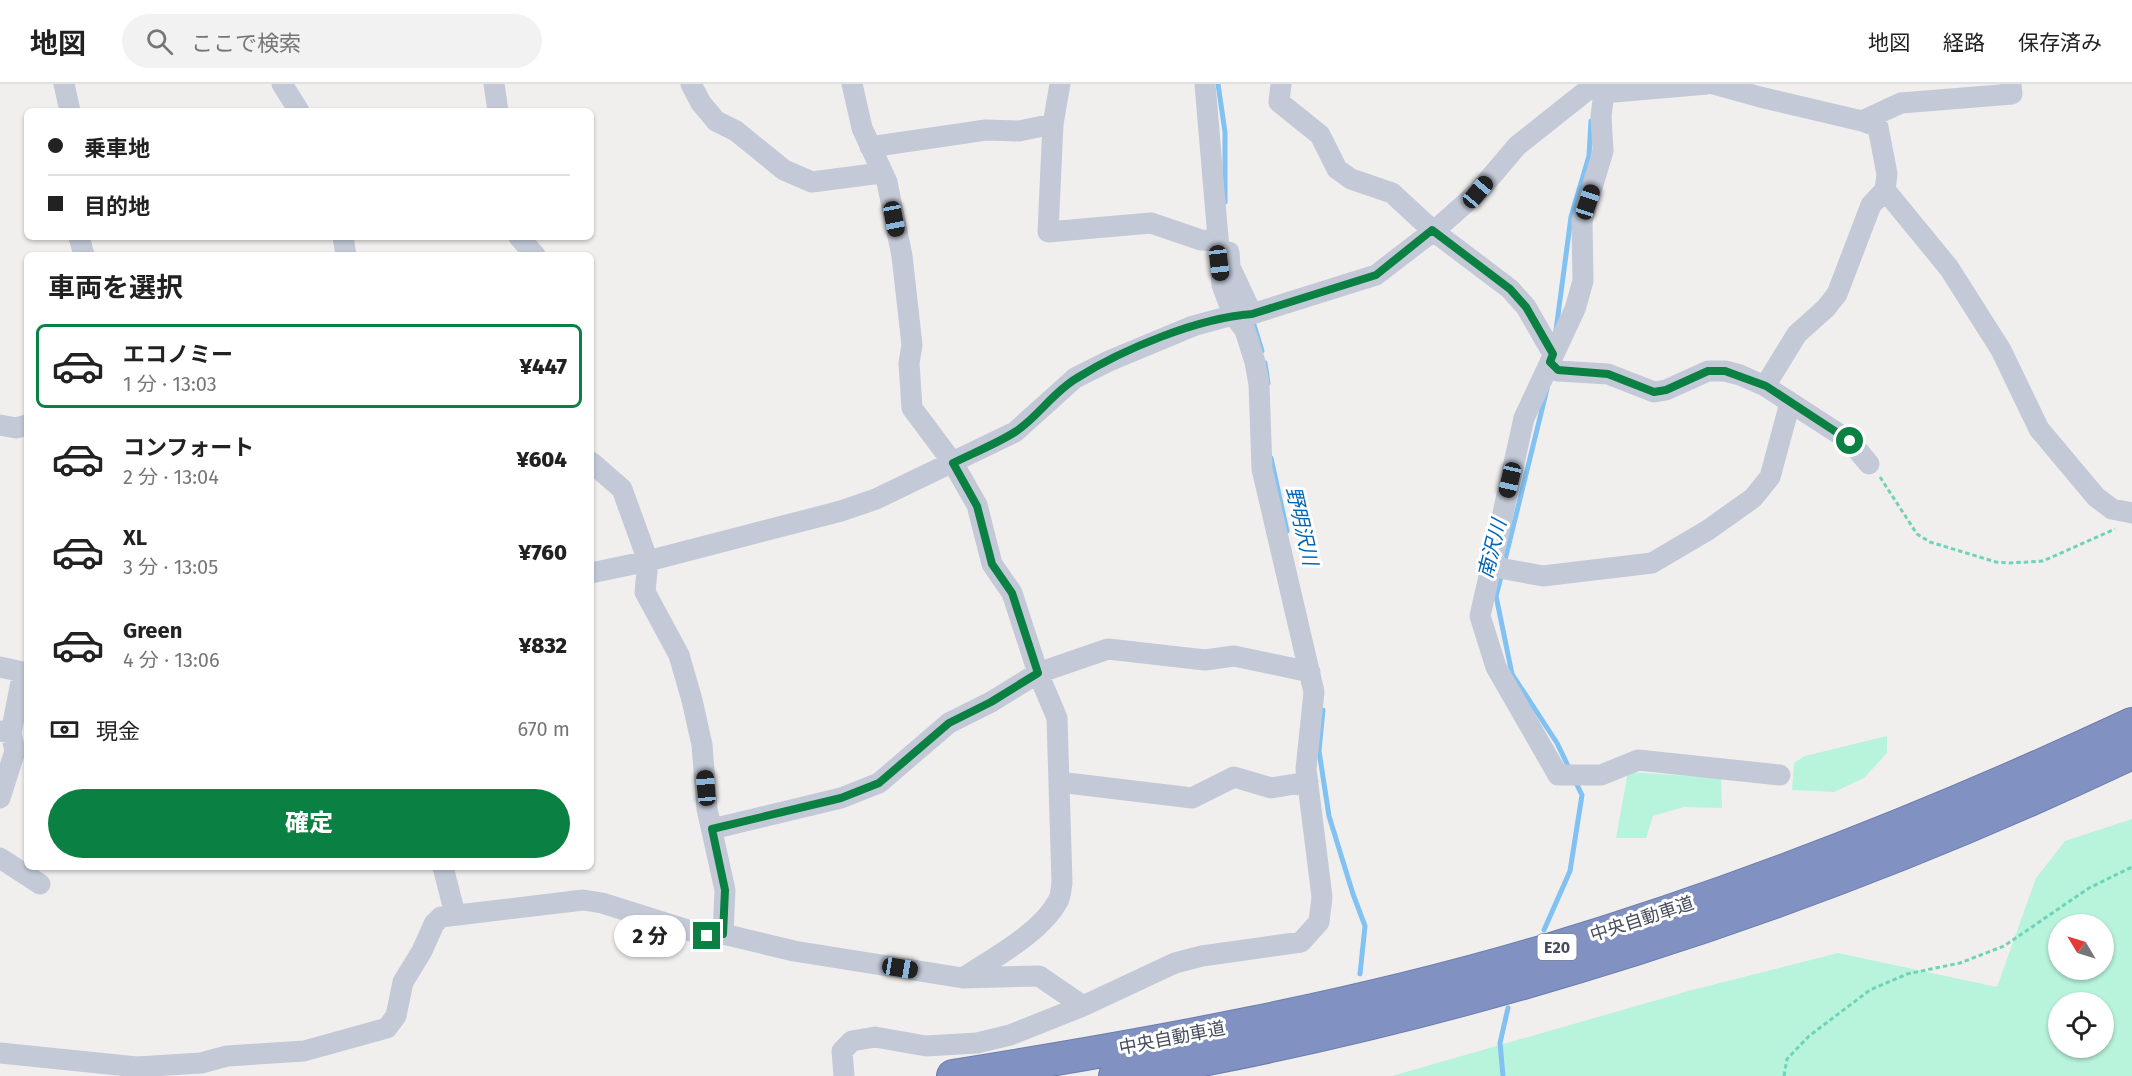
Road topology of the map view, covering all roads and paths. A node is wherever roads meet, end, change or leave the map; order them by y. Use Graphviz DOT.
graph roads {
  1 [pos="64,84"];
  2 [pos="282,84"];
  3 [pos="494,84"];
  4 [pos="691,84"];
  5 [pos="852,84"];
  6 [pos="1060,84"];
  7 [pos="1205,84"];
  8 [pos="1220,84"];
  9 [pos="1281,84"];
  10 [pos="1707,84"];
  11 [pos="1713,84"];
  12 [pos="2011,84"];
  13 [pos="1601,87"];
  14 [pos="69,108"];
  15 [pos="297,108"];
  16 [pos="498,108"];
  17 [pos="1862,121"];
  18 [pos="1053,124"];
  19 [pos="870,147"];
  20 [pos="881,173"];
  21 [pos="1885,190"];
  22 [pos="1432,230"];
  23 [pos="522,240"];
  24 [pos="1216,241"];
  25 [pos="532,252"];
  26 [pos="1243,314"];
  27 [pos="1552,358"];
  28 [pos="1766,386"];
  29 [pos="1790,403"];
  30 [pos="0,425"];
  31 [pos="24,426"];
  32 [pos="953,463"];
  33 [pos="1869,464"];
  34 [pos="594,467"];
  35 [pos="2128,519"];
  36 [pos="648,561"];
  37 [pos="1492,563"];
  38 [pos="594,572"];
  39 [pos="0,667"];
  40 [pos="1310,672"];
  41 [pos="24,673"];
  42 [pos="1038,673"];
  43 [pos="24,676"];
  44 [pos="2132,724"];
  45 [pos="5,732"];
  46 [pos="2132,753"];
  47 [pos="1780,775"];
  48 [pos="1059,782"];
  49 [pos="1308,782"];
  50 [pos="0,798"];
  51 [pos="712,829"];
  52 [pos="0,858"];
  53 [pos="2132,867"];
  54 [pos="444,870"];
  55 [pos="40,884"];
  56 [pos="455,914"];
  57 [pos="723,934"];
  58 [pos="963,978"];
  59 [pos="1083,1006"];
  60 [pos="0,1053"];
  61 [pos="843,1072"];
  62 [pos="954,1076"];
  63 [pos="1115,1076"];
  64 [pos="1784,1076"];
  1 -- 14 [label="street"];
  2 -- 15 [label="street"];
  3 -- 16 [label="street"];
  4 -- 20 [label="street"];
  5 -- 19 [label="street"];
  6 -- 18 [label="street"];
  7 -- 24 [label="street"];
  8 -- 26 [label="street"];
  9 -- 22 [label="street"];
  10 -- 13 [label="street"];
  11 -- 17 [label="street"];
  12 -- 17 [label="street"];
  13 -- 22 [label="street"];
  13 -- 27 [label="street"];
  17 -- 21 [label="street"];
  18 -- 19 [label="street"];
  18 -- 24 [label="street"];
  19 -- 20 [label="street"];
  20 -- 32 [label="street"];
  21 -- 28 [label="street"];
  21 -- 35 [label="street"];
  22 -- 26 [label="street"];
  22 -- 27 [label="street"];
  23 -- 25 [label="street"];
  24 -- 26 [label="street"];
  26 -- 32 [label="street"];
  26 -- 40 [label="street"];
  27 -- 28 [label="street"];
  27 -- 37 [label="street"];
  28 -- 29 [label="street"];
  29 -- 33 [label="street"];
  29 -- 37 [label="street"];
  30 -- 31 [label="street"];
  32 -- 36 [label="street"];
  32 -- 42 [label="street"];
  33 -- 35 [label="path"];
  34 -- 36 [label="street"];
  36 -- 38 [label="street"];
  36 -- 51 [label="street"];
  37 -- 47 [label="street"];
  39 -- 41 [label="street"];
  40 -- 42 [label="street"];
  40 -- 49 [label="street"];
  42 -- 48 [label="street"];
  42 -- 51 [label="street"];
  43 -- 45 [label="street"];
  44 -- 62 [label="highway, 中央自動車道 / E20"];
  45 -- 50 [label="street"];
  46 -- 63 [label="highway, 中央自動車道 / E20"];
  48 -- 49 [label="street"];
  48 -- 58 [label="street"];
  49 -- 59 [label="street"];
  51 -- 57 [label="street"];
  52 -- 55 [label="street"];
  53 -- 64 [label="path"];
  54 -- 56 [label="street"];
  56 -- 57 [label="street"];
  56 -- 60 [label="street"];
  57 -- 58 [label="street"];
  58 -- 59 [label="street"];
  59 -- 61 [label="street"];
}
